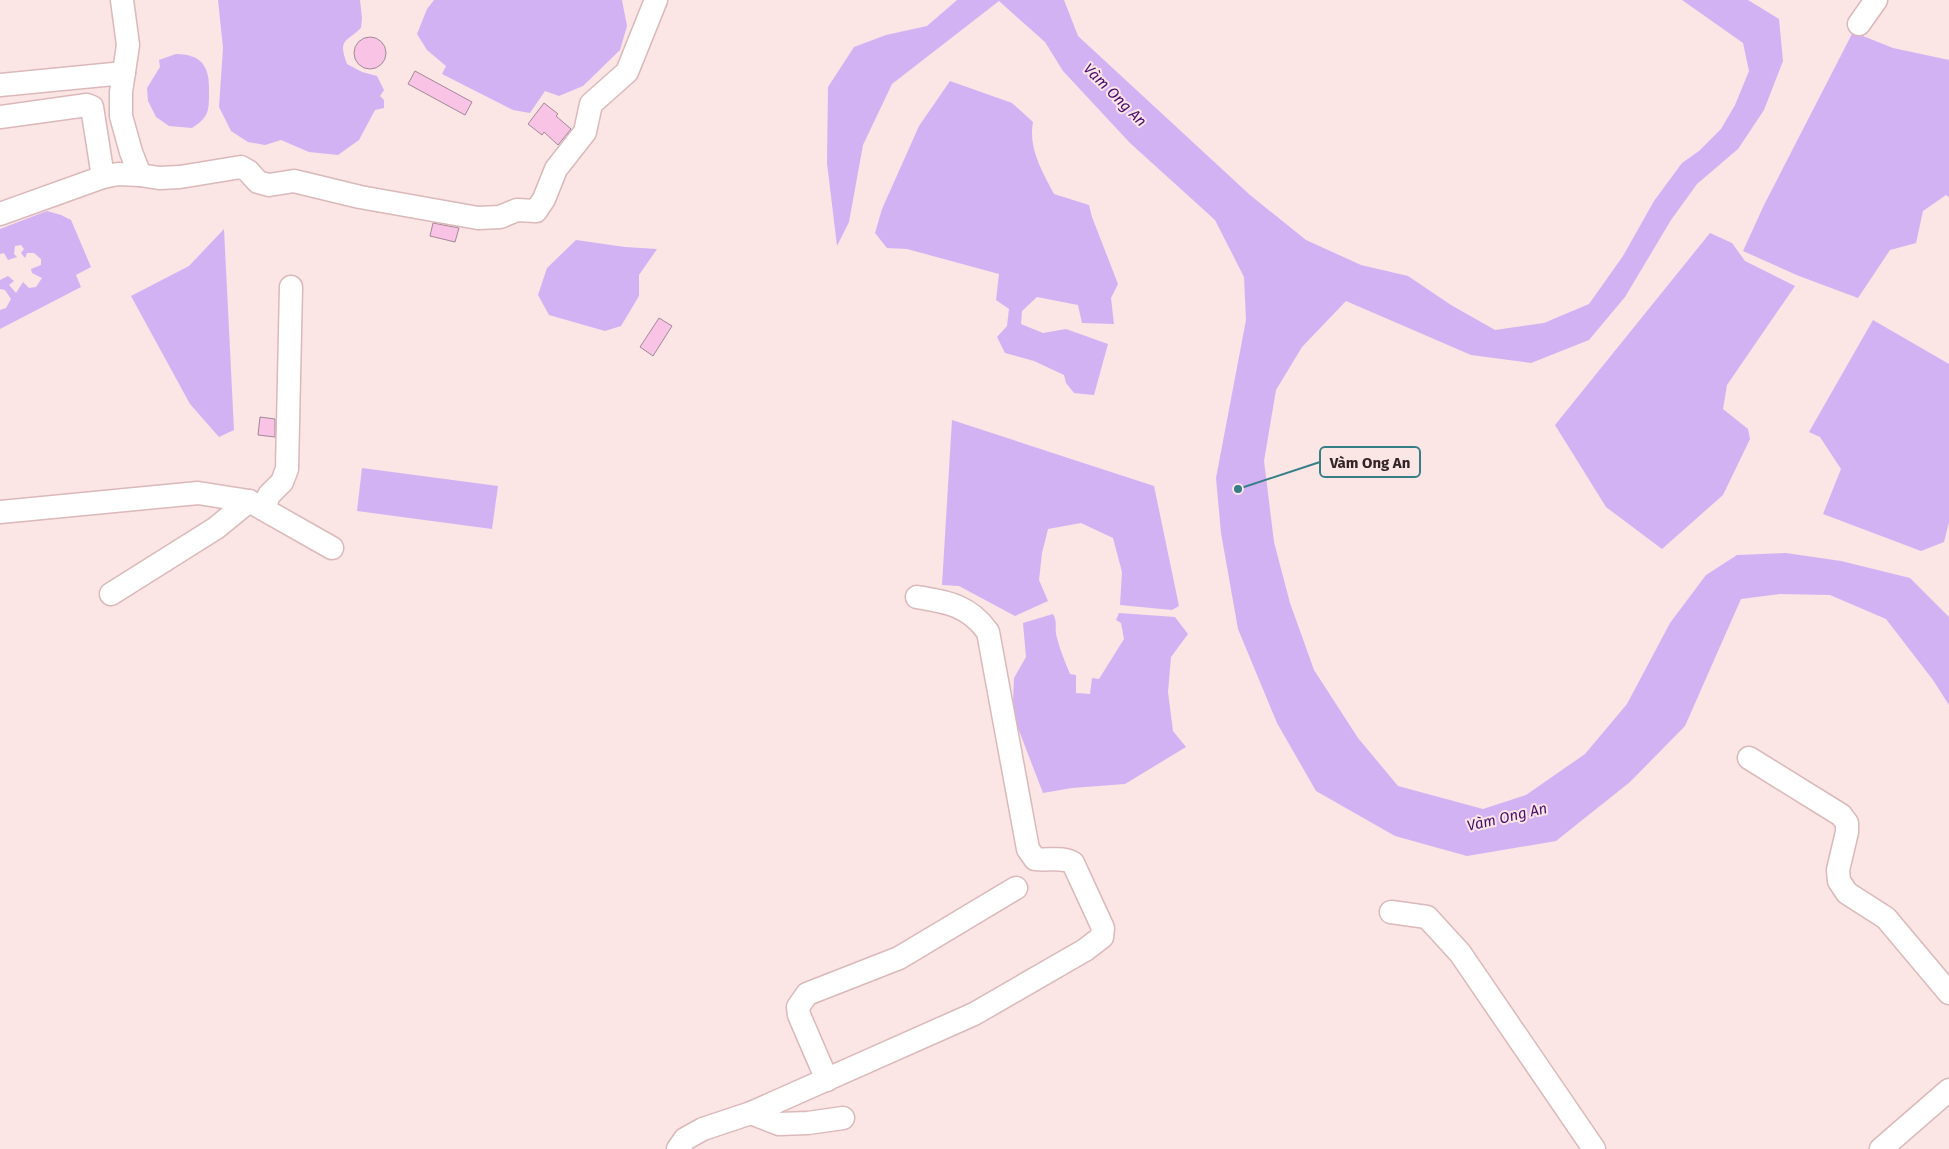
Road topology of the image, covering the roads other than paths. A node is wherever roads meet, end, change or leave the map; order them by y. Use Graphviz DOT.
graph roads {
  1 [pos="122,0"];
  2 [pos="656,0"];
  3 [pos="1876,0"];
  4 [pos="1859,24"];
  5 [pos="124,73"];
  6 [pos="0,85"];
  7 [pos="2,117"];
  8 [pos="140,175"];
  9 [pos="103,177"];
  10 [pos="0,214"];
  11 [pos="290,287"];
  12 [pos="256,505"];
  13 [pos="0,512"];
  14 [pos="332,548"];
  15 [pos="111,594"];
  16 [pos="917,597"];
  17 [pos="1749,758"];
  18 [pos="1016,888"];
  19 [pos="1391,912"];
  20 [pos="1949,993"];
  21 [pos="827,1080"];
  22 [pos="1949,1090"];
  23 [pos="751,1113"];
  24 [pos="844,1118"];
  25 [pos="678,1149"];
  26 [pos="1594,1149"];
  27 [pos="1881,1149"];
  1 -- 5 [label="street"];
  2 -- 8 [label="street"];
  3 -- 4 [label="street"];
  5 -- 6 [label="street"];
  5 -- 8 [label="street"];
  6 -- 7 [label="street"];
  7 -- 9 [label="street"];
  8 -- 9 [label="street"];
  9 -- 10 [label="street"];
  11 -- 12 [label="street"];
  12 -- 13 [label="street"];
  12 -- 14 [label="street"];
  12 -- 15 [label="street"];
  16 -- 21 [label="street"];
  17 -- 20 [label="street"];
  18 -- 21 [label="street"];
  19 -- 26 [label="street"];
  21 -- 23 [label="street"];
  22 -- 27 [label="street"];
  23 -- 24 [label="street"];
  23 -- 25 [label="street"];
}
